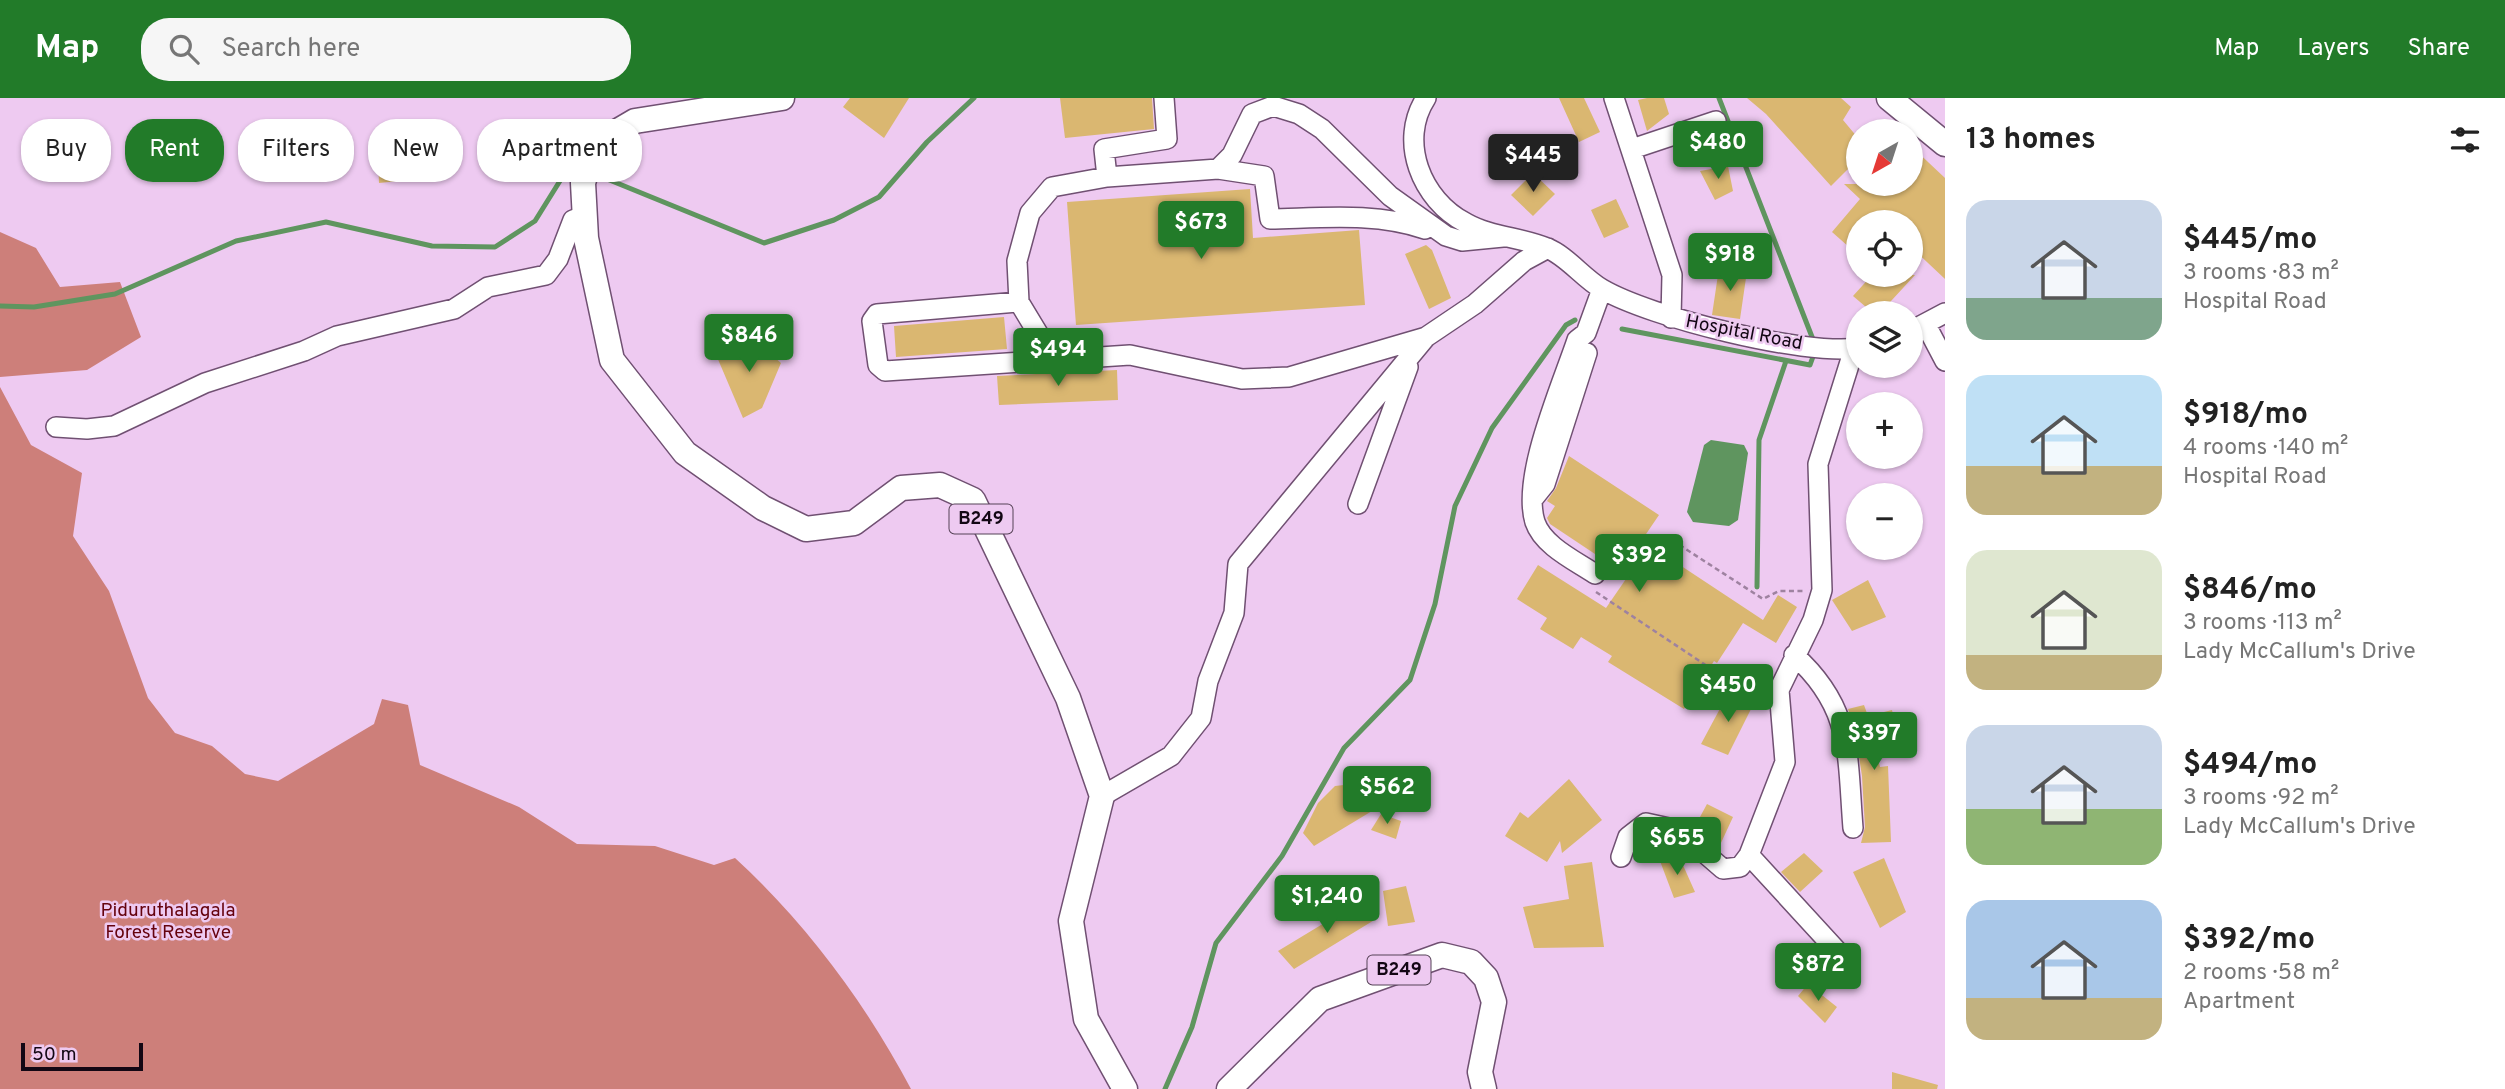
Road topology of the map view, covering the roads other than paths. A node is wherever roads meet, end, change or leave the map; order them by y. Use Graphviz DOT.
graph roads {
  1 [pos="782,98"];
  2 [pos="1164,98"];
  3 [pos="1426,98"];
  4 [pos="1614,98"];
  5 [pos="1889,98"];
  6 [pos="1716,121"];
  7 [pos="1945,144"];
  8 [pos="1632,149"];
  9 [pos="1218,169"];
  10 [pos="1107,177"];
  11 [pos="584,216"];
  12 [pos="1446,236"];
  13 [pos="1503,237"];
  14 [pos="1548,248"];
  15 [pos="1602,289"];
  16 [pos="1019,302"];
  17 [pos="1945,313"];
  18 [pos="1671,318"];
  19 [pos="1923,325"];
  20 [pos="1923,334"];
  21 [pos="1426,337"];
  22 [pos="1846,348"];
  23 [pos="1413,354"];
  24 [pos="1058,359"];
  25 [pos="1945,361"];
  26 [pos="1846,378"];
  27 [pos="56,427"];
  28 [pos="1358,504"];
  29 [pos="1595,574"];
  30 [pos="1794,655"];
  31 [pos="1102,796"];
  32 [pos="1853,828"];
  33 [pos="1749,855"];
  34 [pos="1621,857"];
  35 [pos="1838,952"];
  36 [pos="1125,1089"];
  37 [pos="1229,1089"];
  38 [pos="1484,1089"];
  1 -- 11 [label="main road, B249"];
  2 -- 10 [label="street"];
  3 -- 13 [label="street, Hospital Road"];
  4 -- 8 [label="street"];
  5 -- 7 [label="main road"];
  6 -- 8 [label="street"];
  8 -- 18 [label="street"];
  9 -- 10 [label="street"];
  9 -- 12 [label="street"];
  9 -- 12 [label="street"];
  10 -- 16 [label="street"];
  11 -- 27 [label="street"];
  11 -- 31 [label="main road, B249"];
  12 -- 13 [label="street"];
  13 -- 14 [label="street, Hospital Road"];
  14 -- 15 [label="street, Hospital Road"];
  14 -- 21 [label="street"];
  15 -- 18 [label="street, Hospital Road"];
  15 -- 29 [label="street"];
  16 -- 24 [label="street"];
  16 -- 24 [label="street"];
  17 -- 19 [label="street"];
  18 -- 22 [label="street, Hospital Road"];
  20 -- 25 [label="street"];
  21 -- 23 [label="street"];
  21 -- 24 [label="street"];
  23 -- 28 [label="street"];
  23 -- 31 [label="street"];
  26 -- 30 [label="street"];
  30 -- 32 [label="street"];
  30 -- 33 [label="street"];
  31 -- 36 [label="main road"];
  33 -- 34 [label="street"];
  33 -- 35 [label="street"];
  37 -- 38 [label="main road, B249"];
}
